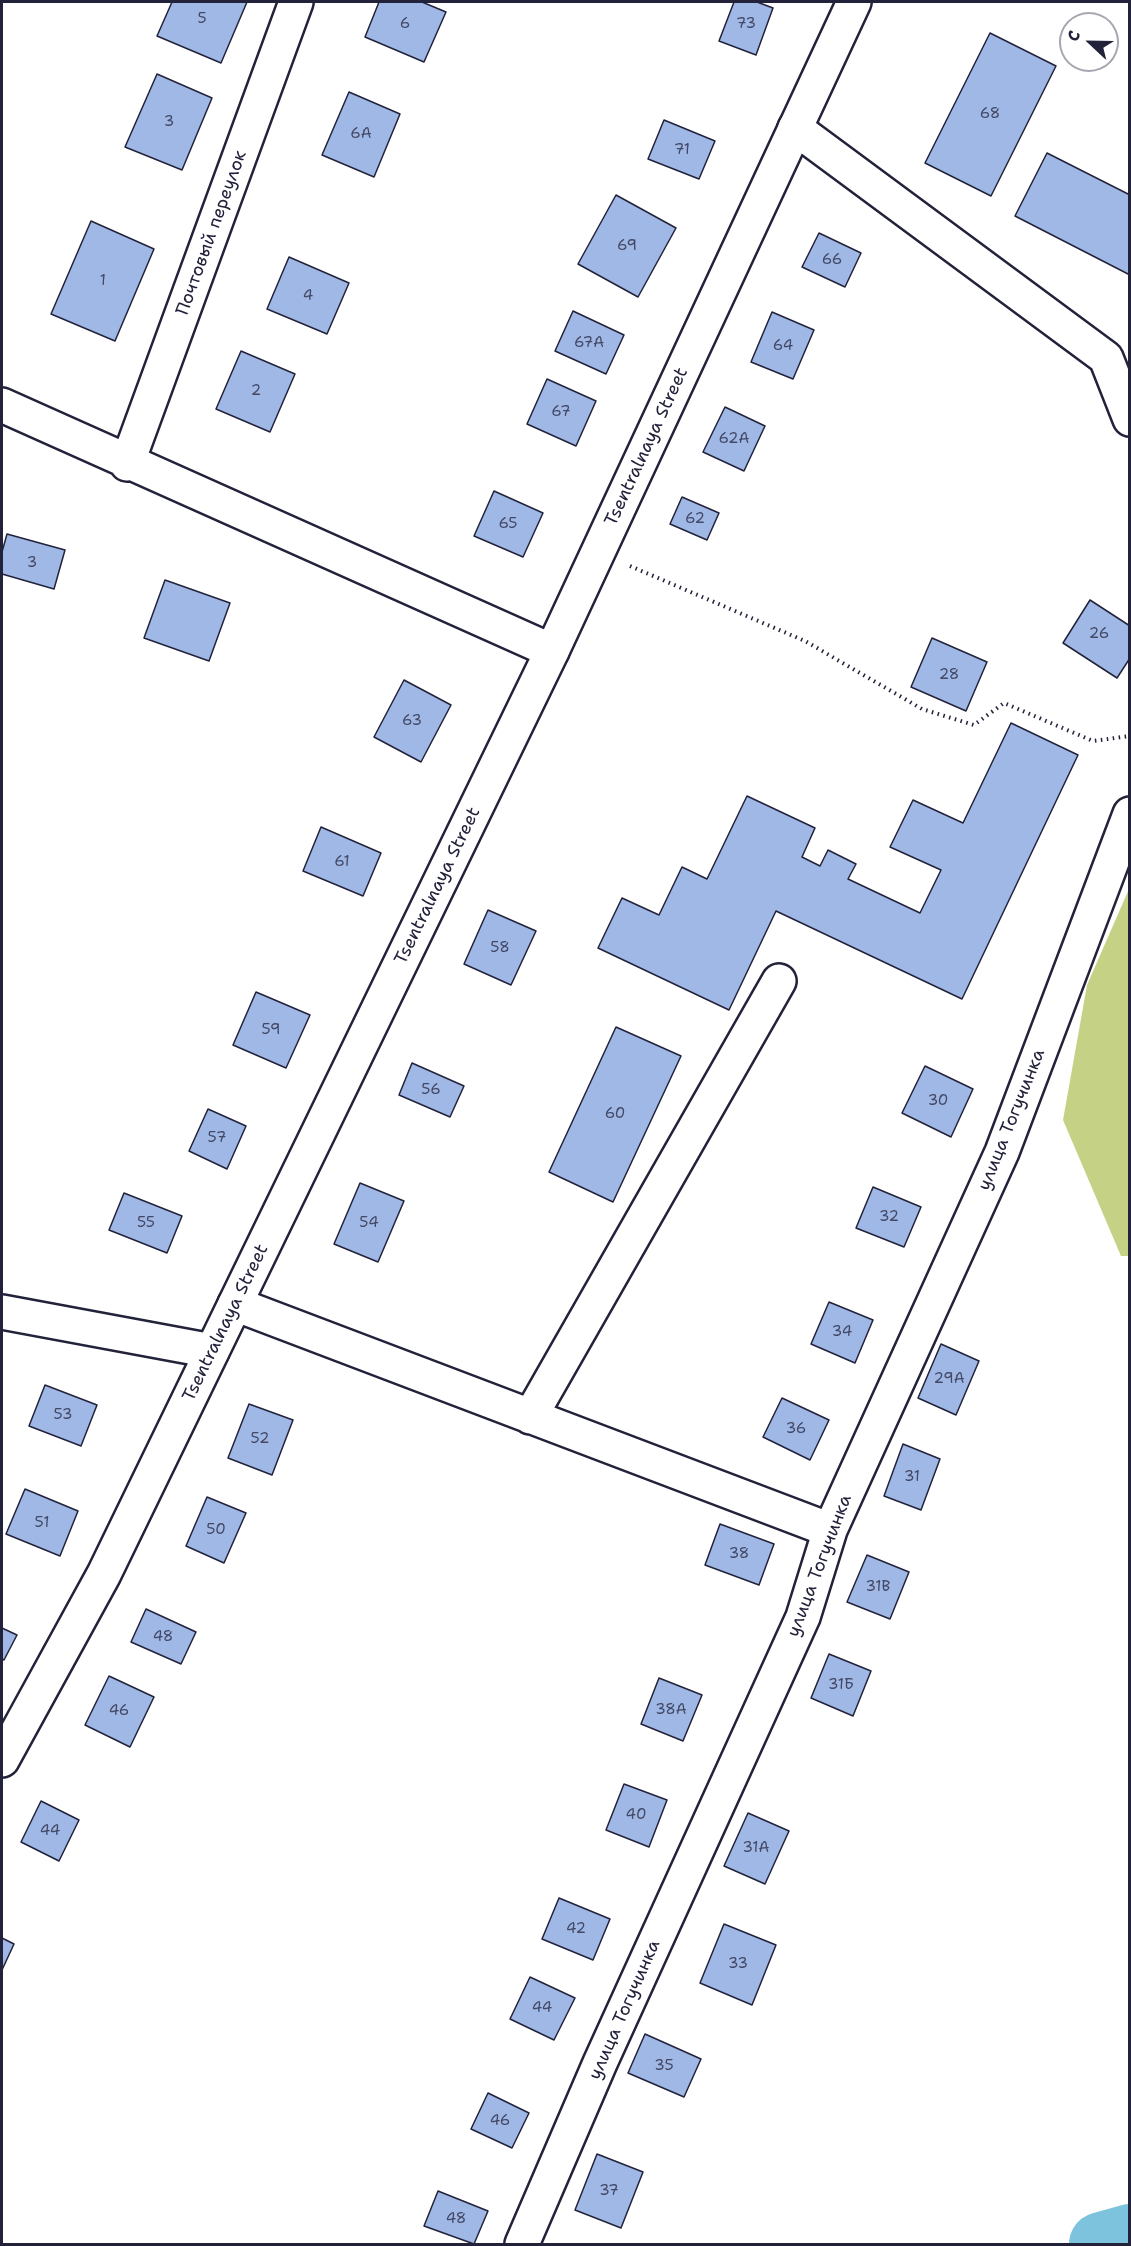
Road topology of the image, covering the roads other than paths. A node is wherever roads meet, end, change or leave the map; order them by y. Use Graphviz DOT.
graph roads {
  1 [pos="296,2"];
  2 [pos="854,2"];
  3 [pos="795,128"];
  4 [pos="2,405"];
  5 [pos="1130,419"];
  6 [pos="128,464"];
  7 [pos="552,651"];
  8 [pos="1130,814"];
  9 [pos="779,981"];
  10 [pos="235,1304"];
  11 [pos="2,1312"];
  12 [pos="212,1351"];
  13 [pos="530,1417"];
  14 [pos="830,1530"];
  15 [pos="2,1760"];
  16 [pos="522,2244"];
  1 -- 6 [label="street, Почтовый переулок"];
  2 -- 3 [label="street, Tsentralnaya Street"];
  3 -- 5 [label="street"];
  3 -- 7 [label="street, Tsentralnaya Street"];
  4 -- 6 [label="street"];
  6 -- 7 [label="street"];
  7 -- 10 [label="street, Tsentralnaya Street"];
  8 -- 14 [label="street, улица Тогучинка"];
  9 -- 13 [label="street"];
  10 -- 12 [label="street, Tsentralnaya Street"];
  10 -- 13 [label="street"];
  11 -- 12 [label="street"];
  12 -- 15 [label="street, Tsentralnaya Street"];
  13 -- 14 [label="street"];
  14 -- 16 [label="street, улица Тогучинка"];
}
